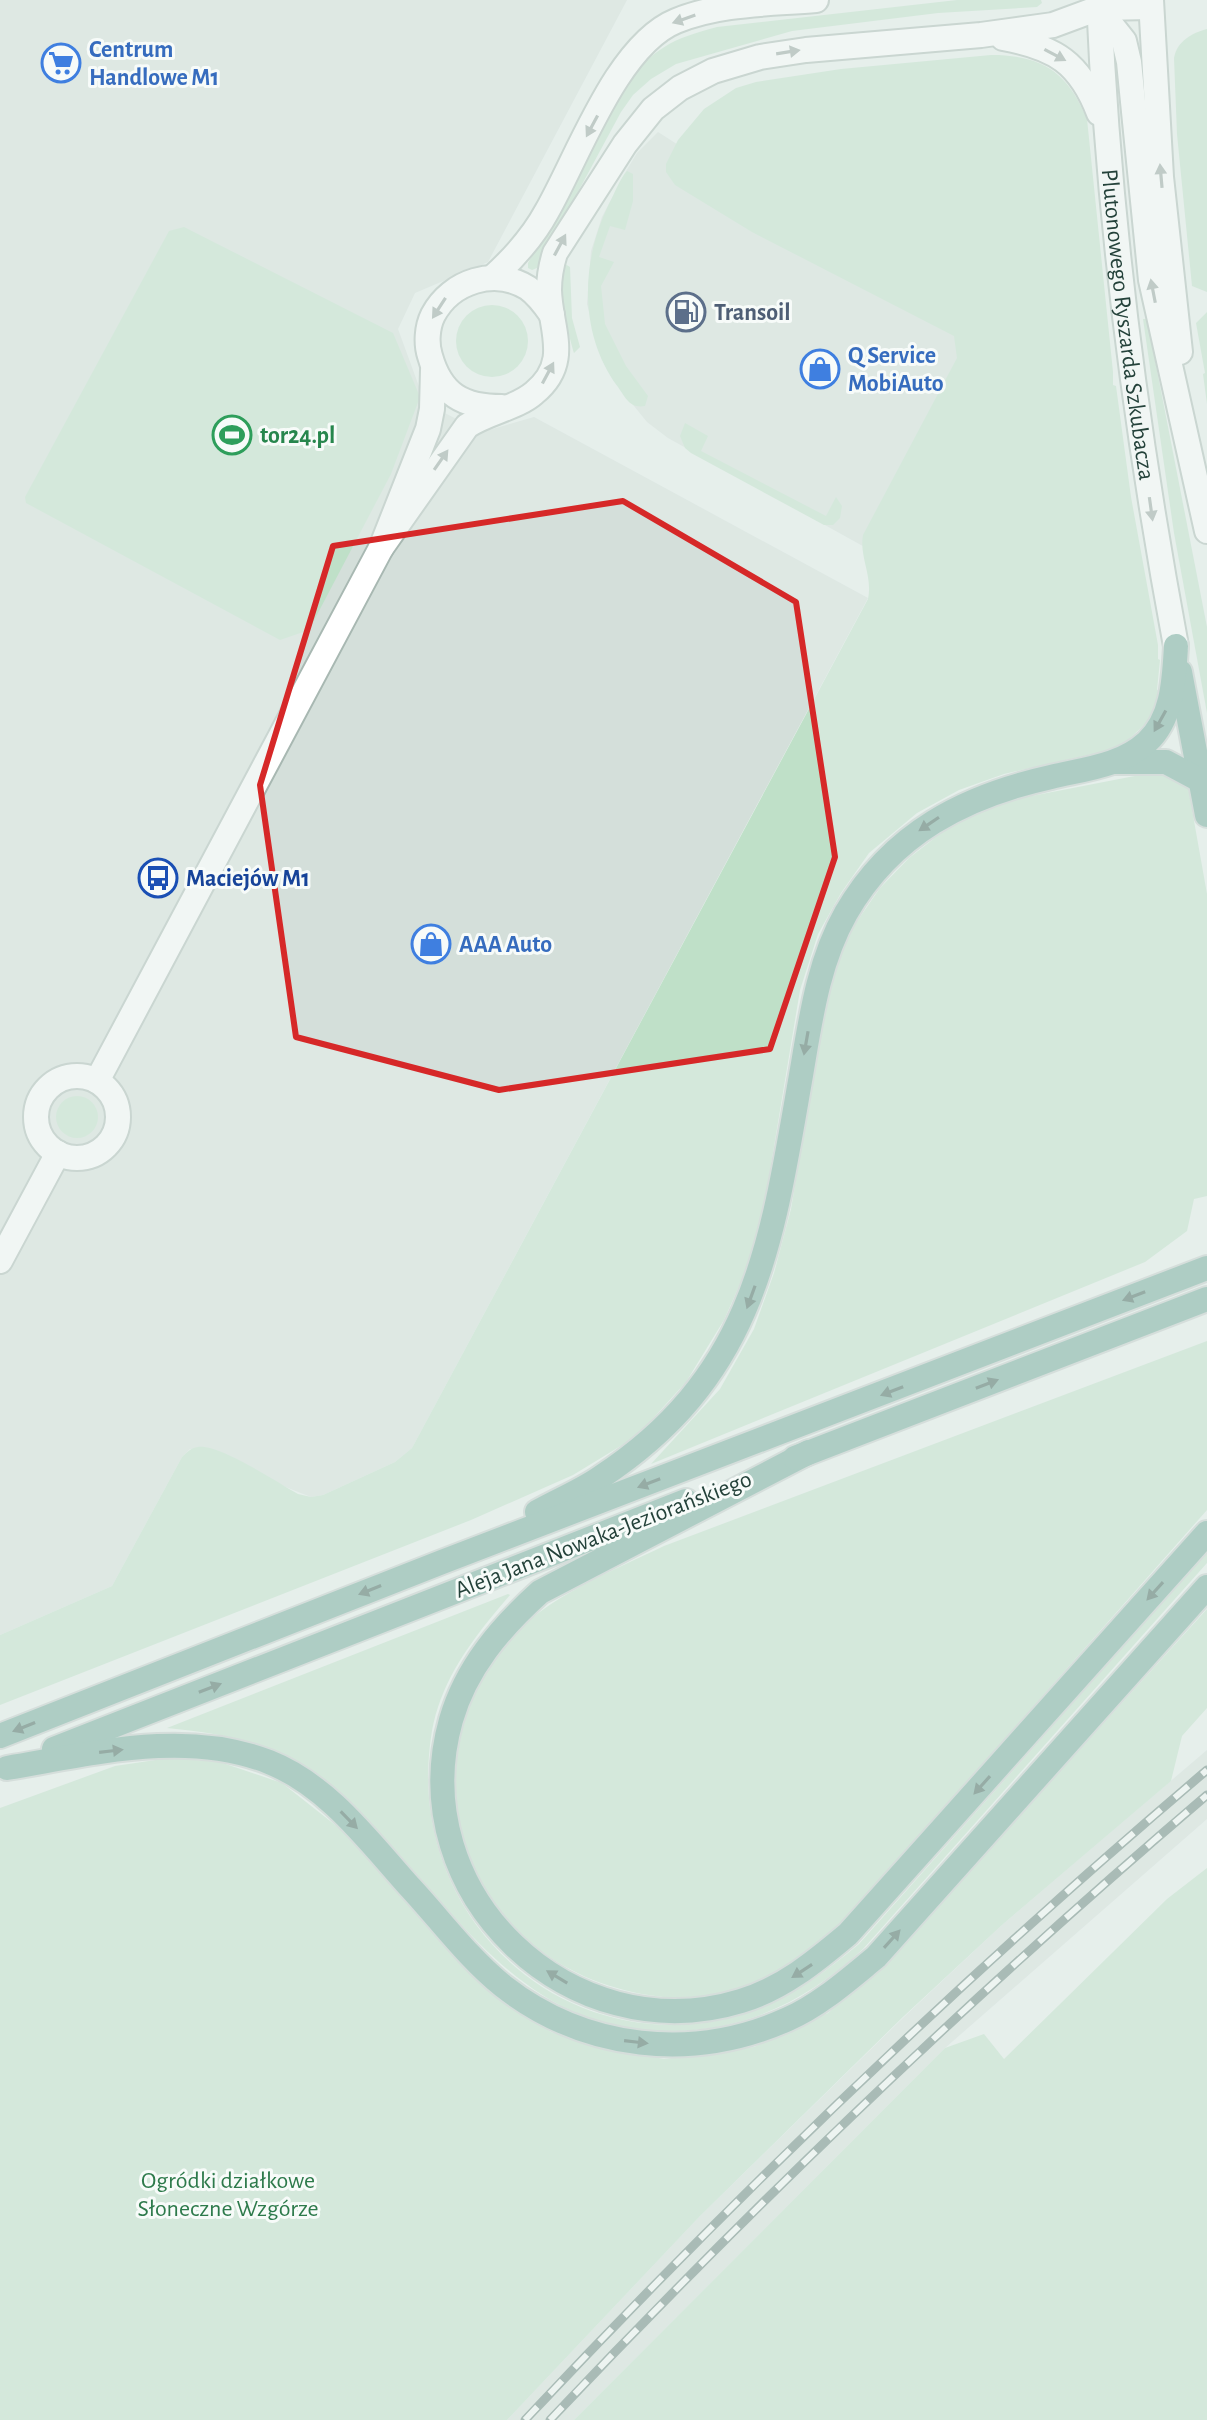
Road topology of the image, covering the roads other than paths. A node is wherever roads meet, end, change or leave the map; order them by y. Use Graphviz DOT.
graph roads {
  1 [pos="816,0"];
  2 [pos="1093,3"];
  3 [pos="1151,3"];
  4 [pos="981,35"];
  5 [pos="1105,128"];
  6 [pos="493,277"];
  7 [pos="552,315"];
  8 [pos="433,370"];
  9 [pos="502,407"];
  10 [pos="1207,532"];
  11 [pos="381,548"];
  12 [pos="1176,646"];
  13 [pos="1115,762"];
  14 [pos="1204,782"];
  15 [pos="1207,815"];
  16 [pos="97,1081"];
  17 [pos="58,1153"];
  18 [pos="0,1261"];
  19 [pos="1207,1268"];
  20 [pos="1207,1299"];
  21 [pos="809,1452"];
  22 [pos="1207,1533"];
  23 [pos="442,1562"];
  24 [pos="1207,1587"];
  25 [pos="0,1736"];
  26 [pos="3,1770"];
  1 -- 6 [label="street, one-way"];
  2 -- 3 [label="street"];
  2 -- 4 [label="street"];
  2 -- 5 [label="street, Plutonowego Ryszarda Szkubacza"];
  10 -- 2 [label="street, one-way"];
  10 -- 3 [label="street, Plutonowego Ryszarda Szkubacza, one-way"];
  4 -- 5 [label="street, one-way"];
  7 -- 4 [label="street, one-way"];
  5 -- 12 [label="street, Plutonowego Ryszarda Szkubacza, one-way"];
  6 -- 7 [label="street"];
  6 -- 8 [label="street, one-way"];
  9 -- 7 [label="street, one-way"];
  8 -- 9 [label="street"];
  8 -- 11 [label="street"];
  11 -- 9 [label="street, one-way"];
  11 -- 16 [label="street"];
  12 -- 13 [label="main road, one-way"];
  12 -- 14 [label="main road"];
  13 -- 14 [label="main road"];
  13 -- 23 [label="main road, one-way"];
  14 -- 15 [label="main road"];
  16 -- 17 [label="street"];
  16 -- 17 [label="street"];
  17 -- 18 [label="street"];
  19 -- 23 [label="main road, Aleja Jana Nowaka-Jeziorańskiego, one-way"];
  21 -- 20 [label="main road, Aleja Jana Nowaka-Jeziorańskiego, one-way"];
  22 -- 21 [label="main road, one-way"];
  26 -- 21 [label="main road, Aleja Jana Nowaka-Jeziorańskiego, one-way"];
  23 -- 25 [label="main road, Aleja Jana Nowaka-Jeziorańskiego, one-way"];
  26 -- 24 [label="main road, one-way"];
}
